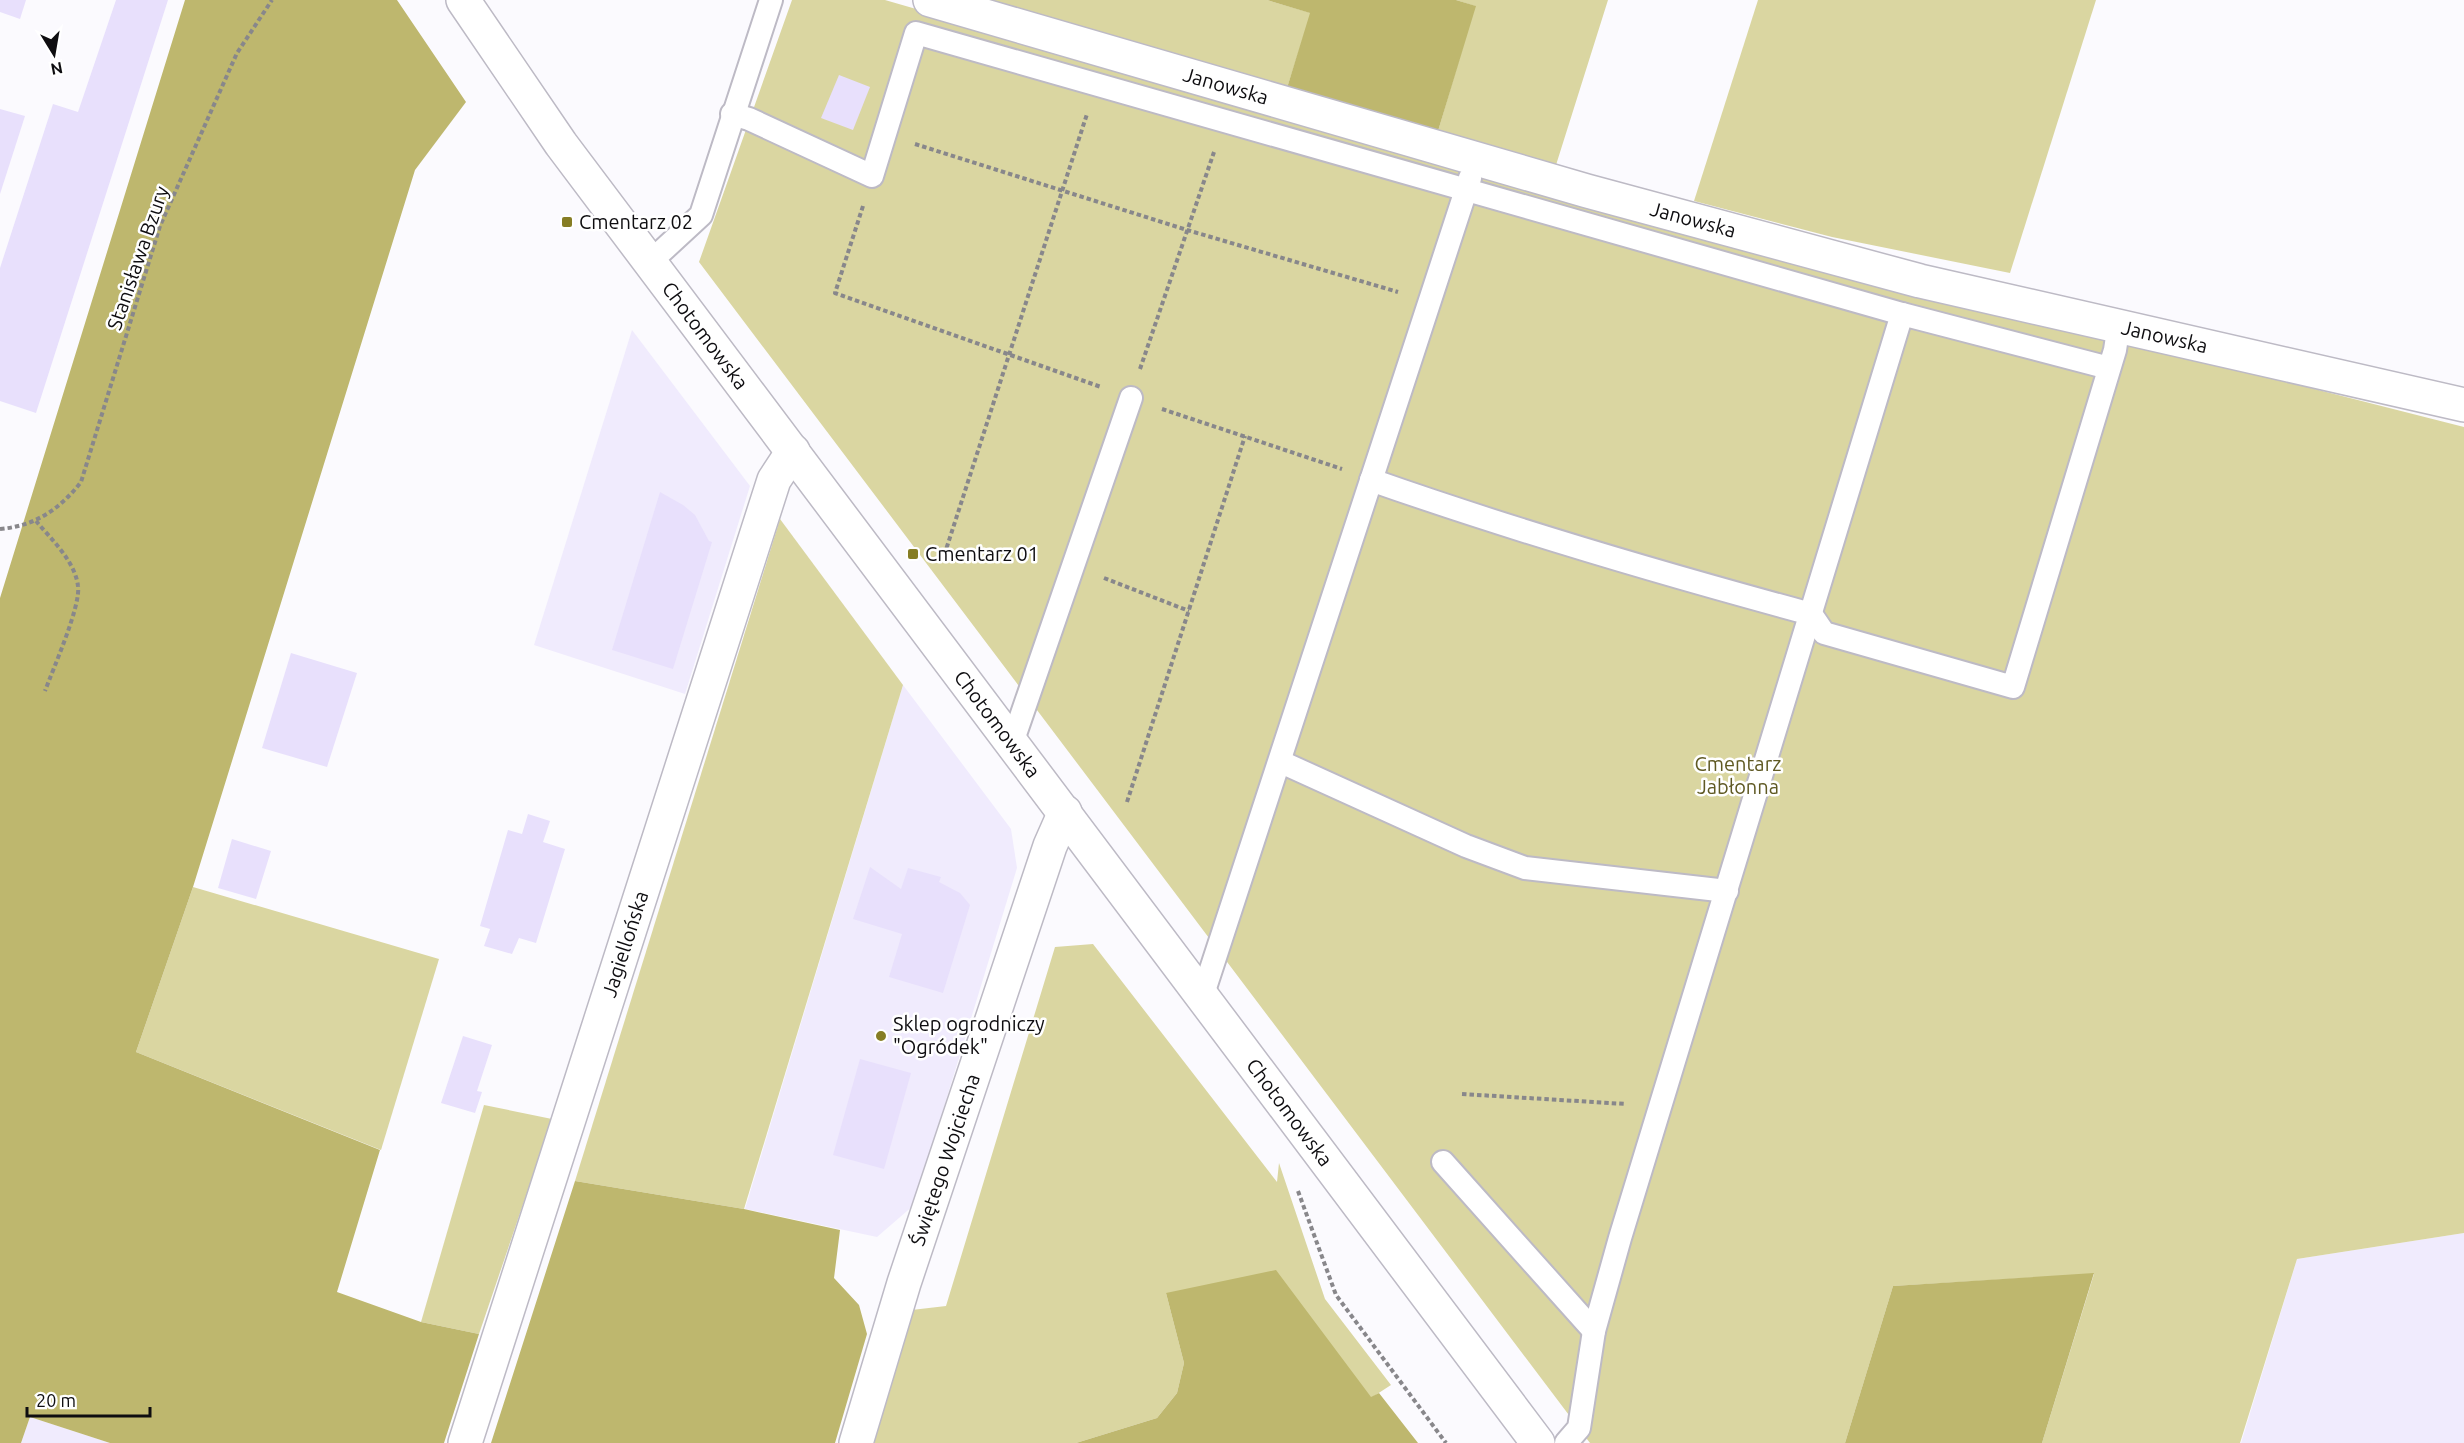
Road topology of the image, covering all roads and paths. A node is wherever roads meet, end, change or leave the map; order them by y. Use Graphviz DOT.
graph roads {
  1 [pos="272,0"];
  2 [pos="462,0"];
  3 [pos="771,0"];
  4 [pos="930,0"];
  5 [pos="1097,85"];
  6 [pos="732,114"];
  7 [pos="1225,121"];
  8 [pos="885,135"];
  9 [pos="1476,159"];
  10 [pos="872,176"];
  11 [pos="1063,190"];
  12 [pos="1467,191"];
  13 [pos="1187,230"];
  14 [pos="650,262"];
  15 [pos="1430,301"];
  16 [pos="1902,314"];
  17 [pos="2119,324"];
  18 [pos="1009,355"];
  19 [pos="2109,368"];
  20 [pos="1131,398"];
  21 [pos="2464,405"];
  22 [pos="1245,436"];
  23 [pos="794,451"];
  24 [pos="1371,480"];
  25 [pos="36,521"];
  26 [pos="0,529"];
  27 [pos="942,562"];
  28 [pos="1072,566"];
  29 [pos="1189,611"];
  30 [pos="1811,614"];
  31 [pos="45,692"];
  32 [pos="1012,743"];
  33 [pos="1281,762"];
  34 [pos="1127,802"];
  35 [pos="1065,812"];
  36 [pos="1727,891"];
  37 [pos="1202,997"];
  38 [pos="1462,1094"];
  39 [pos="1660,1106"];
  40 [pos="1443,1162"];
  41 [pos="1594,1331"];
  42 [pos="465,1443"];
  43 [pos="856,1443"];
  44 [pos="1538,1443"];
  45 [pos="1566,1443"];
  1 -- 25 [label="path, Stanisława Bzury"];
  2 -- 14 [label="street, Chotomowska"];
  3 -- 6 [label="lane"];
  4 -- 9 [label="street, Janowska"];
  5 -- 7 [label="lane"];
  5 -- 8 [label="lane"];
  5 -- 11 [label="path"];
  6 -- 10 [label="lane"];
  6 -- 14 [label="lane"];
  7 -- 12 [label="lane"];
  7 -- 13 [label="path"];
  8 -- 10 [label="lane"];
  8 -- 11 [label="path"];
  9 -- 12 [label="lane"];
  9 -- 17 [label="street, Janowska"];
  10 -- 18 [label="path"];
  11 -- 13 [label="path"];
  11 -- 18 [label="path"];
  12 -- 15 [label="lane"];
  12 -- 16 [label="lane"];
  13 -- 15 [label="path"];
  13 -- 20 [label="path"];
  14 -- 23 [label="street, Chotomowska"];
  15 -- 24 [label="lane"];
  16 -- 19 [label="lane"];
  16 -- 30 [label="lane"];
  17 -- 19 [label="lane"];
  17 -- 21 [label="street, Janowska"];
  18 -- 20 [label="path"];
  18 -- 27 [label="path"];
  19 -- 30 [label="lane"];
  20 -- 22 [label="path"];
  20 -- 28 [label="lane"];
  22 -- 24 [label="path"];
  22 -- 29 [label="path"];
  23 -- 32 [label="street, Chotomowska"];
  23 -- 42 [label="street, Jagiellońska"];
  24 -- 30 [label="lane"];
  24 -- 33 [label="lane"];
  25 -- 26 [label="path, Stanisława Bzury"];
  25 -- 31 [label="path"];
  28 -- 29 [label="path"];
  28 -- 32 [label="lane"];
  29 -- 34 [label="path"];
  30 -- 36 [label="lane"];
  32 -- 35 [label="street, Chotomowska"];
  33 -- 36 [label="lane"];
  33 -- 37 [label="lane"];
  35 -- 37 [label="street, Chotomowska"];
  35 -- 43 [label="street, Świętego Wojciecha"];
  36 -- 39 [label="lane"];
  37 -- 44 [label="street, Chotomowska"];
  38 -- 39 [label="path"];
  39 -- 41 [label="lane"];
  40 -- 41 [label="lane"];
  41 -- 45 [label="lane"];
}
